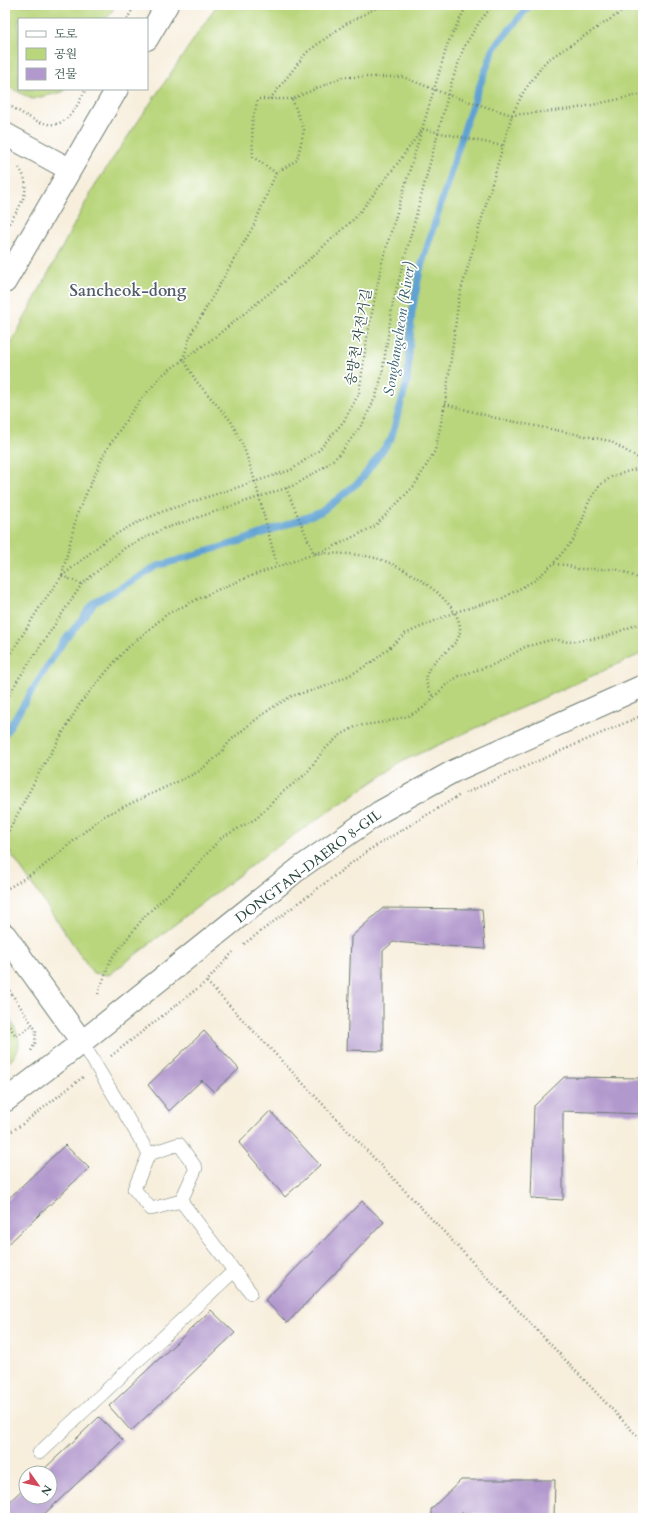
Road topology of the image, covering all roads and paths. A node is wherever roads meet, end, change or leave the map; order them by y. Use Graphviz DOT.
graph roads {
  1 [pos="135,5"];
  2 [pos="167,5"];
  3 [pos="375,5"];
  4 [pos="467,5"];
  5 [pos="493,5"];
  6 [pos="642,5"];
  7 [pos="128,18"];
  8 [pos="148,37"];
  9 [pos="85,90"];
  10 [pos="116,90"];
  11 [pos="433,90"];
  12 [pos="643,94"];
  13 [pos="448,95"];
  14 [pos="269,99"];
  15 [pos="292,99"];
  16 [pos="5,103"];
  17 [pos="512,115"];
  18 [pos="422,129"];
  19 [pos="438,132"];
  20 [pos="5,134"];
  21 [pos="503,146"];
  22 [pos="15,166"];
  23 [pos="70,169"];
  24 [pos="276,173"];
  25 [pos="5,230"];
  26 [pos="5,282"];
  27 [pos="183,358"];
  28 [pos="445,404"];
  29 [pos="643,460"];
  30 [pos="643,467"];
  31 [pos="255,480"];
  32 [pos="286,488"];
  33 [pos="259,498"];
  34 [pos="314,554"];
  35 [pos="553,564"];
  36 [pos="277,566"];
  37 [pos="62,576"];
  38 [pos="643,580"];
  39 [pos="82,584"];
  40 [pos="455,612"];
  41 [pos="643,622"];
  42 [pos="5,663"];
  43 [pos="643,686"];
  44 [pos="434,698"];
  45 [pos="5,702"];
  46 [pos="643,715"];
  47 [pos="5,838"];
  48 [pos="5,890"];
  49 [pos="5,934"];
  50 [pos="207,982"];
  51 [pos="5,984"];
  52 [pos="98,994"];
  53 [pos="5,1020"];
  54 [pos="33,1025"];
  55 [pos="82,1042"];
  56 [pos="30,1052"];
  57 [pos="97,1066"];
  58 [pos="5,1100"];
  59 [pos="5,1135"];
  60 [pos="149,1154"];
  61 [pos="181,1201"];
  62 [pos="234,1271"];
  63 [pos="251,1293"];
  64 [pos="643,1442"];
  65 [pos="39,1453"];
  1 -- 7 [label="path"];
  2 -- 8 [label="street"];
  3 -- 14 [label="path"];
  4 -- 11 [label="path, 송방천 자전거길"];
  5 -- 13 [label="path"];
  6 -- 17 [label="path"];
  9 -- 16 [label="path"];
  10 -- 23 [label="street"];
  11 -- 13 [label="path"];
  11 -- 15 [label="path"];
  11 -- 18 [label="path, 송방천 자전거길"];
  12 -- 17 [label="path"];
  13 -- 17 [label="path"];
  13 -- 19 [label="path"];
  14 -- 15 [label="path"];
  14 -- 24 [label="path"];
  15 -- 24 [label="path"];
  17 -- 21 [label="path"];
  18 -- 19 [label="path"];
  18 -- 27 [label="path"];
  18 -- 31 [label="path, 송방천 자전거길"];
  19 -- 21 [label="path"];
  19 -- 32 [label="path"];
  20 -- 23 [label="street"];
  21 -- 28 [label="path"];
  22 -- 25 [label="path"];
  23 -- 26 [label="street"];
  24 -- 27 [label="path"];
  27 -- 31 [label="path"];
  27 -- 37 [label="path"];
  28 -- 29 [label="path"];
  28 -- 34 [label="path"];
  30 -- 35 [label="path"];
  31 -- 33 [label="path"];
  31 -- 37 [label="path, 송방천 자전거길"];
  32 -- 33 [label="path"];
  32 -- 34 [label="path"];
  33 -- 36 [label="path"];
  33 -- 39 [label="path"];
  34 -- 36 [label="path"];
  34 -- 40 [label="path"];
  35 -- 38 [label="path"];
  35 -- 40 [label="path"];
  36 -- 47 [label="path"];
  37 -- 39 [label="path"];
  37 -- 42 [label="path, 송방천 자전거길"];
  39 -- 45 [label="path"];
  40 -- 44 [label="path"];
  40 -- 48 [label="path"];
  41 -- 44 [label="path"];
  43 -- 55 [label="street, DONGTAN-DAERO 8-GIL"];
  44 -- 52 [label="path"];
  46 -- 50 [label="path"];
  49 -- 55 [label="street"];
  50 -- 57 [label="path"];
  50 -- 64 [label="path"];
  51 -- 54 [label="path"];
  53 -- 54 [label="path"];
  54 -- 56 [label="path"];
  55 -- 57 [label="lane"];
  55 -- 58 [label="street, DONGTAN-DAERO 8-GIL"];
  57 -- 59 [label="path"];
  57 -- 60 [label="lane"];
  60 -- 61 [label="lane"];
  60 -- 61 [label="lane"];
  61 -- 62 [label="lane"];
  62 -- 63 [label="lane"];
  62 -- 65 [label="lane"];
}
